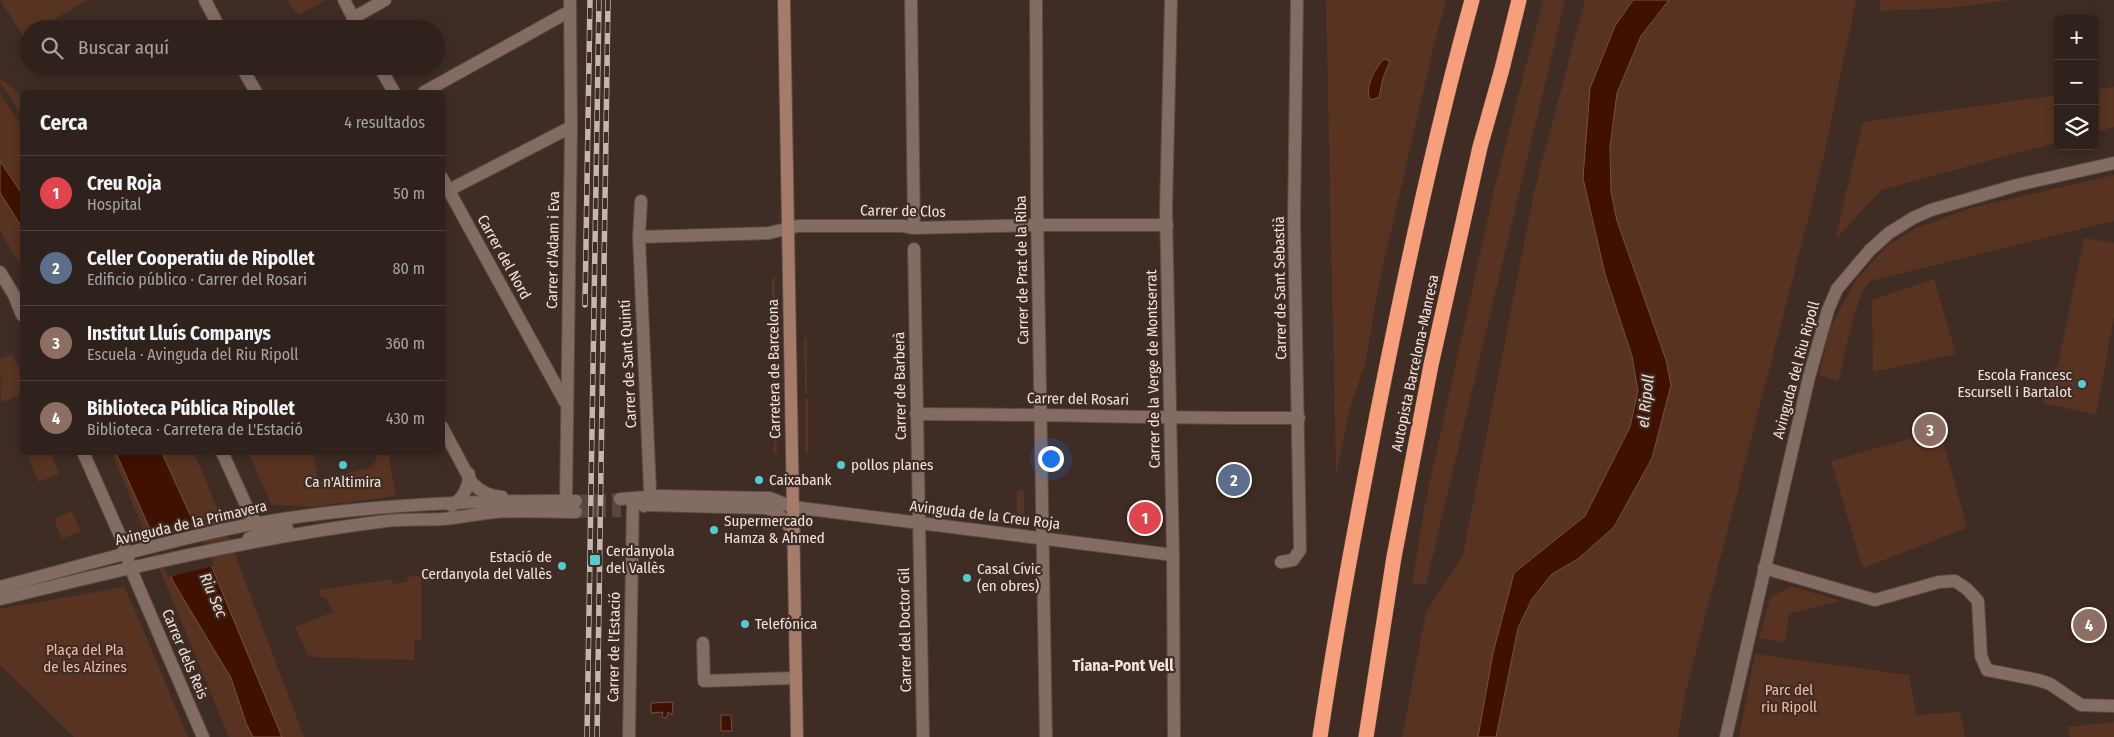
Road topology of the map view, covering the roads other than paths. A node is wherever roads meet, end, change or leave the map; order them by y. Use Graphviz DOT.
graph roads {
  1 [pos="205,0"];
  2 [pos="344,0"];
  3 [pos="385,0"];
  4 [pos="784,0"];
  5 [pos="911,0"];
  6 [pos="1036,0"];
  7 [pos="1171,0"];
  8 [pos="1297,0"];
  9 [pos="1472,0"];
  10 [pos="1519,0"];
  11 [pos="570,6"];
  12 [pos="215,20"];
  13 [pos="354,20"];
  14 [pos="360,20"];
  15 [pos="246,75"];
  16 [pos="384,75"];
  17 [pos="255,90"];
  18 [pos="393,90"];
  19 [pos="427,90"];
  20 [pos="571,127"];
  21 [pos="2114,163"];
  22 [pos="445,183"];
  23 [pos="449,190"];
  24 [pos="641,201"];
  25 [pos="1037,225"];
  26 [pos="1167,225"];
  27 [pos="788,227"];
  28 [pos="914,228"];
  29 [pos="639,236"];
  30 [pos="914,249"];
  31 [pos="0,272"];
  32 [pos="20,311"];
  33 [pos="566,404"];
  34 [pos="916,414"];
  35 [pos="1041,414"];
  36 [pos="1171,418"];
  37 [pos="1299,418"];
  38 [pos="445,432"];
  39 [pos="78,455"];
  40 [pos="84,455"];
  41 [pos="223,455"];
  42 [pos="469,474"];
  43 [pos="793,484"];
  44 [pos="528,500"];
  45 [pos="777,500"];
  46 [pos="637,502"];
  47 [pos="456,504"];
  48 [pos="572,504"];
  49 [pos="793,507"];
  50 [pos="448,518"];
  51 [pos="920,523"];
  52 [pos="249,525"];
  53 [pos="794,532"];
  54 [pos="278,538"];
  55 [pos="1043,538"];
  56 [pos="245,547"];
  57 [pos="125,554"];
  58 [pos="1173,555"];
  59 [pos="108,559"];
  60 [pos="1281,562"];
  61 [pos="130,567"];
  62 [pos="1764,568"];
  63 [pos="0,587"];
  64 [pos="0,599"];
  65 [pos="703,643"];
  66 [pos="796,678"];
  67 [pos="2114,706"];
  68 [pos="204,737"];
  69 [pos="629,737"];
  70 [pos="797,737"];
  71 [pos="923,737"];
  72 [pos="1046,737"];
  73 [pos="1174,737"];
  74 [pos="1320,737"];
  75 [pos="1366,737"];
  76 [pos="1726,737"];
  1 -- 12 [label="street"];
  2 -- 13 [label="street"];
  3 -- 14 [label="street"];
  4 -- 27 [label="main road, Carretera de Barcelona"];
  5 -- 28 [label="street"];
  6 -- 25 [label="street, Carrer de Prat de la Riba"];
  7 -- 26 [label="street, Carrer de la Verge de Montserrat"];
  8 -- 37 [label="street, Carrer de Sant Sebastià"];
  9 -- 74 [label="highway, Autopista Barcelona-Manresa"];
  10 -- 75 [label="highway, Autopista Barcelona-Manresa"];
  11 -- 19 [label="street"];
  11 -- 20 [label="street, Carrer d'Adam i Eva"];
  15 -- 17 [label="street"];
  16 -- 18 [label="street"];
  20 -- 23 [label="street"];
  20 -- 33 [label="street, Carrer d'Adam i Eva"];
  21 -- 62 [label="street, Avinguda del Riu Ripoll"];
  22 -- 23 [label="street, Carrer del Nord"];
  23 -- 33 [label="street, Carrer del Nord"];
  24 -- 29 [label="street, Carrer de Sant Quintí"];
  25 -- 26 [label="street, Carrer de Clos"];
  25 -- 28 [label="street, Carrer de Clos"];
  25 -- 35 [label="street, Carrer de Prat de la Riba"];
  26 -- 36 [label="street, Carrer de la Verge de Montserrat"];
  27 -- 28 [label="street, Carrer de Clos"];
  27 -- 29 [label="street, Carrer de Clos"];
  27 -- 43 [label="main road, Carretera de Barcelona"];
  29 -- 46 [label="street, Carrer de Sant Quintí"];
  30 -- 34 [label="street, Carrer de Barberà"];
  31 -- 32 [label="street"];
  33 -- 48 [label="street, Carrer d'Adam i Eva"];
  34 -- 35 [label="street, Carrer del Rosari"];
  34 -- 51 [label="street, Carrer de Barberà"];
  35 -- 36 [label="street, Carrer del Rosari"];
  35 -- 55 [label="street, Carrer de Prat de la Riba"];
  36 -- 37 [label="street, Carrer del Rosari"];
  36 -- 58 [label="street, Carrer de la Verge de Montserrat"];
  37 -- 60 [label="street, Carrer de Sant Sebastià"];
  38 -- 42 [label="street"];
  39 -- 59 [label="street"];
  40 -- 57 [label="street, Carrer dels Reis"];
  41 -- 52 [label="street"];
  42 -- 44 [label="street"];
  42 -- 47 [label="street"];
  43 -- 45 [label="street"];
  43 -- 49 [label="main road, Carretera de Barcelona"];
  44 -- 47 [label="street, Avinguda de la Primavera"];
  44 -- 48 [label="street"];
  45 -- 46 [label="street"];
  45 -- 49 [label="street, Avinguda de la Creu Roja"];
  46 -- 53 [label="street"];
  46 -- 69 [label="street, Carrer de l'Estació"];
  47 -- 50 [label="street"];
  47 -- 52 [label="street, Avinguda de la Primavera"];
  48 -- 50 [label="street, Avinguda de la Primavera"];
  49 -- 51 [label="street, Avinguda de la Creu Roja"];
  49 -- 53 [label="main road, Carretera de Barcelona"];
  50 -- 52 [label="street, Avinguda de la Primavera"];
  50 -- 54 [label="street, Avinguda de la Primavera"];
  51 -- 55 [label="street, Avinguda de la Creu Roja"];
  51 -- 71 [label="street, Carrer del Doctor Gil"];
  52 -- 54 [label="street"];
  52 -- 56 [label="street, Avinguda de la Primavera"];
  52 -- 56 [label="street"];
  52 -- 57 [label="street, Avinguda de la Primavera"];
  53 -- 66 [label="main road, Carretera de Barcelona"];
  54 -- 56 [label="street, Avinguda de la Primavera"];
  55 -- 58 [label="street, Avinguda de la Creu Roja"];
  55 -- 72 [label="street, Carrer de Prat de la Riba"];
  56 -- 61 [label="street, Avinguda de la Primavera"];
  57 -- 59 [label="street, Avinguda de la Primavera"];
  57 -- 61 [label="street, Carrer dels Reis"];
  58 -- 73 [label="street, Carrer de la Verge de Montserrat"];
  59 -- 63 [label="street, Avinguda de la Primavera"];
  61 -- 64 [label="street, Avinguda de la Primavera"];
  61 -- 68 [label="street, Carrer dels Reis"];
  62 -- 67 [label="street"];
  62 -- 76 [label="street, Avinguda del Riu Ripoll"];
  65 -- 66 [label="street"];
  66 -- 70 [label="main road, Carretera de Barcelona"];
}
